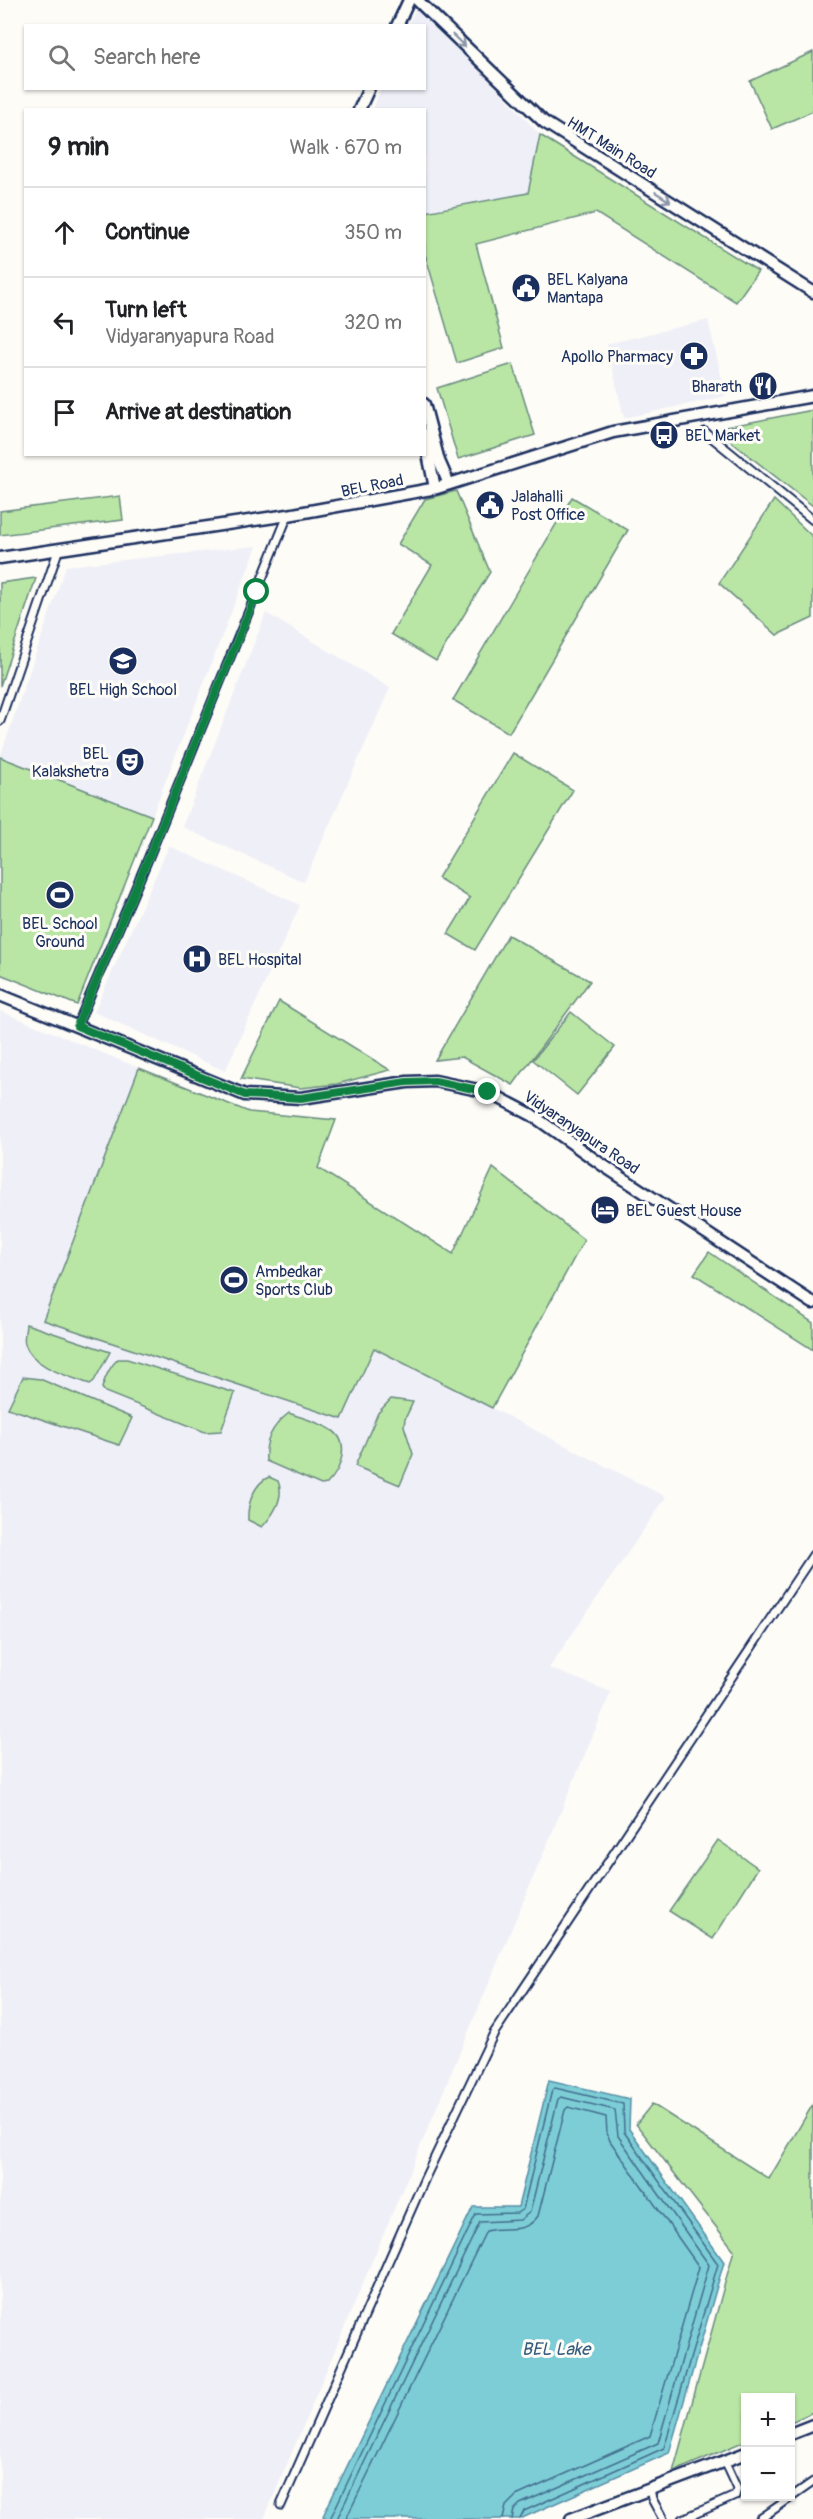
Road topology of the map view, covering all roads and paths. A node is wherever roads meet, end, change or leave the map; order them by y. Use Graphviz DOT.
graph roads {
  1 [pos="409,0"];
  2 [pos="417,0"];
  3 [pos="398,24"];
  4 [pos="368,90"];
  5 [pos="360,108"];
  6 [pos="813,292"];
  7 [pos="813,396"];
  8 [pos="426,412"];
  9 [pos="705,432"];
  10 [pos="426,444"];
  11 [pos="449,484"];
  12 [pos="435,488"];
  13 [pos="288,515"];
  14 [pos="813,520"];
  15 [pos="58,551"];
  16 [pos="0,558"];
  17 [pos="0,721"];
  18 [pos="0,995"];
  19 [pos="77,1026"];
  20 [pos="813,1303"];
  21 [pos="813,1556"];
  22 [pos="813,2425"];
  23 [pos="795,2432"];
  24 [pos="741,2455"];
  25 [pos="724,2461"];
  26 [pos="813,2482"];
  27 [pos="650,2489"];
  28 [pos="281,2505"];
  29 [pos="589,2516"];
  30 [pos="571,2519"];
  31 [pos="663,2519"];
  32 [pos="683,2519"];
  33 [pos="760,2519"];
  1 -- 3 [label="main road"];
  2 -- 6 [label="main road, HMT Main Road, one-way"];
  4 -- 5 [label="main road"];
  7 -- 11 [label="main road, BEL Road"];
  8 -- 11 [label="main road"];
  9 -- 14 [label="street"];
  10 -- 12 [label="main road"];
  11 -- 12 [label="main road, BEL Road"];
  12 -- 13 [label="main road, BEL Road"];
  13 -- 15 [label="main road, BEL Road"];
  13 -- 19 [label="street"];
  15 -- 16 [label="main road, BEL Road"];
  15 -- 17 [label="street"];
  18 -- 19 [label="main road, Vidyaranyapura Road"];
  19 -- 20 [label="main road, Vidyaranyapura Road"];
  21 -- 28 [label="street"];
  22 -- 23 [label="main road"];
  24 -- 25 [label="main road"];
  25 -- 27 [label="main road"];
  25 -- 32 [label="street"];
  26 -- 33 [label="street"];
  27 -- 29 [label="main road"];
  27 -- 31 [label="street"];
  29 -- 30 [label="main road"];
}
